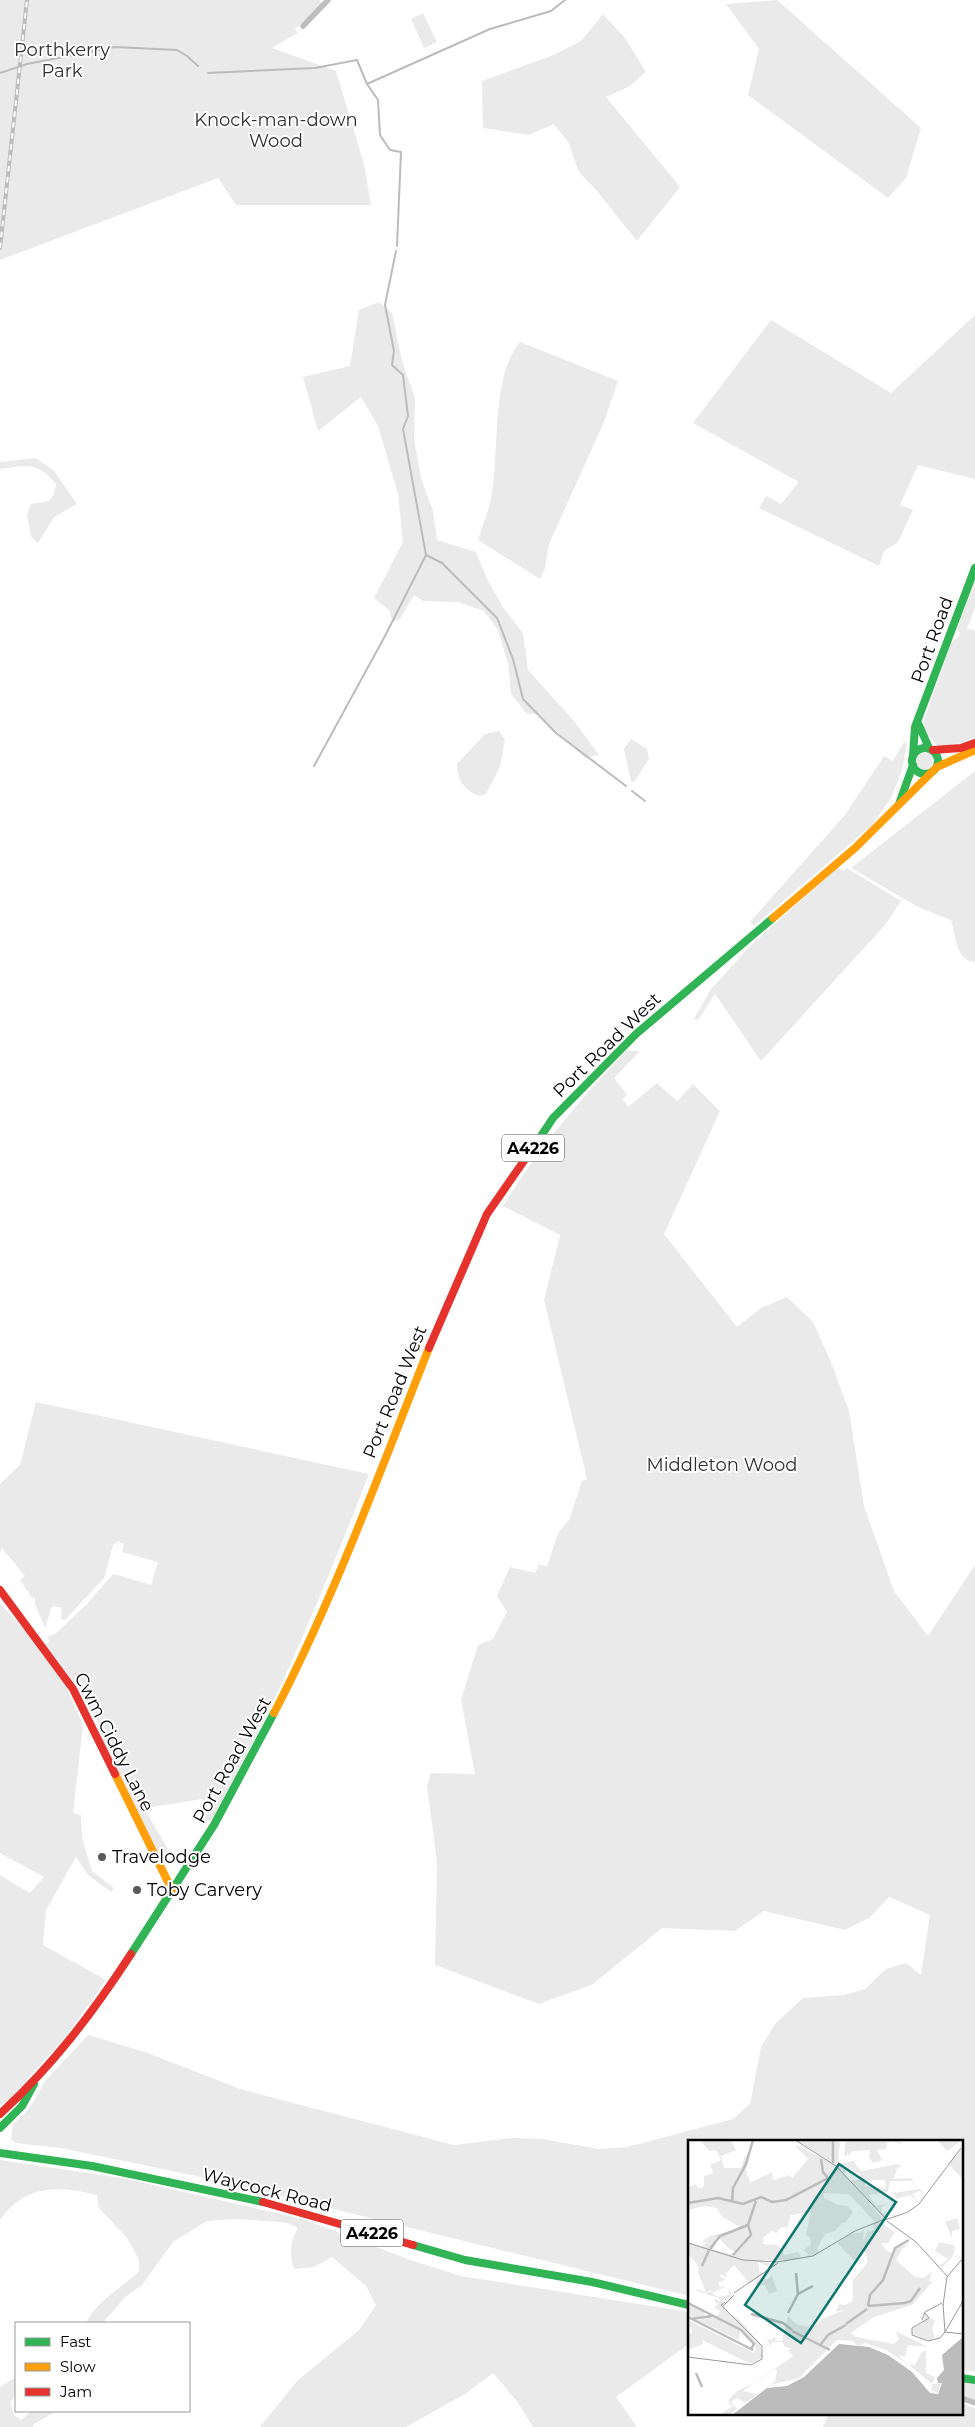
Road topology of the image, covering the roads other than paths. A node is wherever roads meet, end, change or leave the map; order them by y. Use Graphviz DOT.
graph roads {
  1 [pos="328,0"];
  2 [pos="303,26"];
  3 [pos="975,568"];
  4 [pos="918,723"];
  5 [pos="975,742"];
  6 [pos="931,749"];
  7 [pos="975,750"];
  8 [pos="913,755"];
  9 [pos="913,765"];
  10 [pos="936,769"];
  11 [pos="899,804"];
  12 [pos="0,1590"];
  13 [pos="174,1889"];
  14 [pos="35,2082"];
  15 [pos="0,2114"];
  16 [pos="0,2128"];
  17 [pos="0,2146"];
  18 [pos="0,2153"];
  19 [pos="10,2153"];
  20 [pos="688,2305"];
  21 [pos="962,2378"];
  22 [pos="975,2380"];
  23 [pos="962,2398"];
  24 [pos="975,2403"];
  1 -- 2 [label="street"];
  3 -- 4 [label="main road, Port Road"];
  4 -- 6 [label="main road"];
  4 -- 8 [label="main road, Port Road"];
  5 -- 6 [label="main road"];
  6 -- 8 [label="main road"];
  6 -- 10 [label="main road"];
  7 -- 10 [label="main road, A4226"];
  8 -- 9 [label="main road, A4226"];
  9 -- 10 [label="main road"];
  9 -- 11 [label="main road, Port Road West / A4226"];
  10 -- 11 [label="main road, Port Road West / A4226"];
  11 -- 13 [label="main road, Port Road West / A4226"];
  12 -- 13 [label="main road, Cwm Ciddy Lane"];
  13 -- 14 [label="main road, Port Road West / A4226"];
  14 -- 15 [label="main road, Port Road West / A4226"];
  14 -- 16 [label="main road, Port Road West / A4226"];
  17 -- 19 [label="main road, Waycock Road / A4226"];
  18 -- 19 [label="main road, Waycock Road / A4226"];
  19 -- 20 [label="main road, Waycock Road / A4226"];
  21 -- 22 [label="main road"];
  23 -- 24 [label="street"];
}
